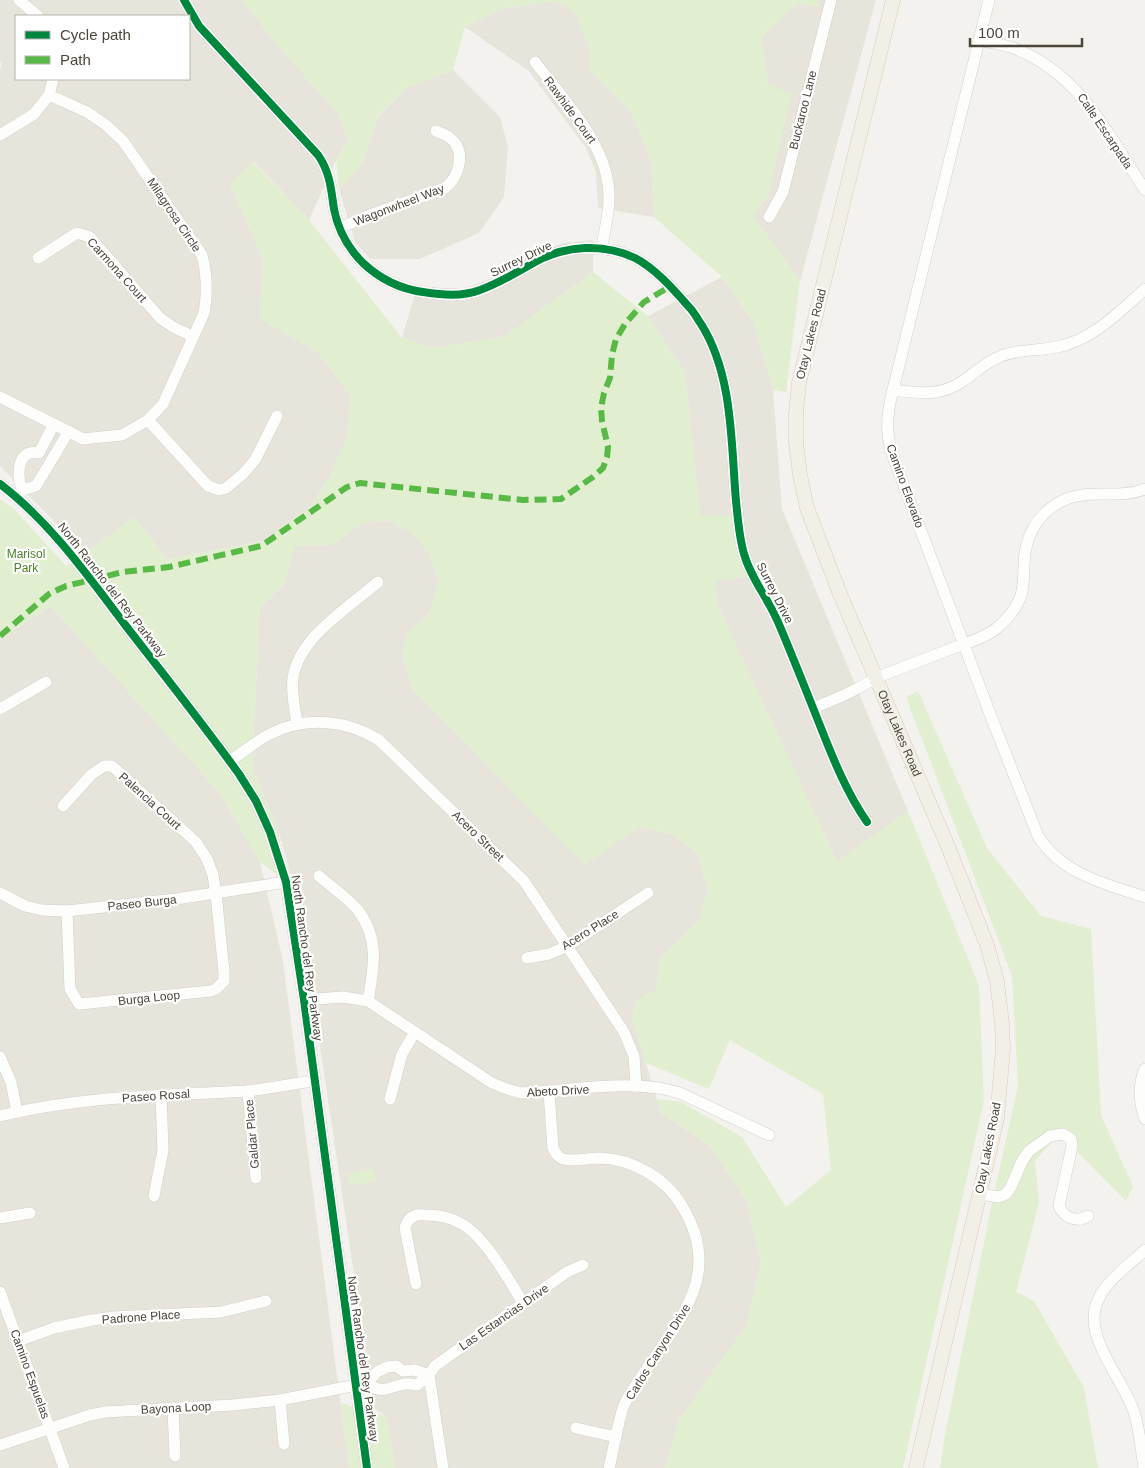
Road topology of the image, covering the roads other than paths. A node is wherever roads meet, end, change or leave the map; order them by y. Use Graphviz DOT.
graph roads {
  1 [pos="19,0"];
  2 [pos="184,0"];
  3 [pos="830,0"];
  4 [pos="893,0"];
  5 [pos="989,0"];
  6 [pos="37,15"];
  7 [pos="979,40"];
  8 [pos="535,62"];
  9 [pos="53,80"];
  10 [pos="49,95"];
  11 [pos="436,131"];
  12 [pos="0,135"];
  13 [pos="1145,190"];
  14 [pos="769,217"];
  15 [pos="340,228"];
  16 [pos="602,248"];
  17 [pos="38,258"];
  18 [pos="1145,289"];
  19 [pos="192,336"];
  20 [pos="894,390"];
  21 [pos="0,397"];
  22 [pos="277,416"];
  23 [pos="148,420"];
  24 [pos="54,424"];
  25 [pos="69,431"];
  26 [pos="39,453"];
  27 [pos="52,460"];
  28 [pos="0,484"];
  29 [pos="1145,489"];
  30 [pos="20,494"];
  31 [pos="378,582"];
  32 [pos="964,644"];
  33 [pos="875,678"];
  34 [pos="46,682"];
  35 [pos="813,708"];
  36 [pos="0,709"];
  37 [pos="297,724"];
  38 [pos="230,761"];
  39 [pos="63,806"];
  40 [pos="867,822"];
  41 [pos="319,876"];
  42 [pos="286,882"];
  43 [pos="0,893"];
  44 [pos="648,893"];
  45 [pos="216,894"];
  46 [pos="1145,897"];
  47 [pos="67,911"];
  48 [pos="568,946"];
  49 [pos="527,958"];
  50 [pos="304,1000"];
  51 [pos="368,1001"];
  52 [pos="415,1032"];
  53 [pos="0,1057"];
  54 [pos="1145,1069"];
  55 [pos="314,1081"];
  56 [pos="636,1086"];
  57 [pos="248,1091"];
  58 [pos="549,1092"];
  59 [pos="161,1095"];
  60 [pos="390,1100"];
  61 [pos="17,1112"];
  62 [pos="0,1116"];
  63 [pos="1145,1119"];
  64 [pos="769,1135"];
  65 [pos="256,1178"];
  66 [pos="980,1194"];
  67 [pos="154,1196"];
  68 [pos="30,1213"];
  69 [pos="1088,1216"];
  70 [pos="0,1218"];
  71 [pos="1145,1250"];
  72 [pos="583,1265"];
  73 [pos="416,1284"];
  74 [pos="0,1292"];
  75 [pos="266,1301"];
  76 [pos="523,1303"];
  77 [pos="18,1342"];
  78 [pos="403,1371"];
  79 [pos="429,1374"];
  80 [pos="361,1384"];
  81 [pos="405,1384"];
  82 [pos="280,1400"];
  83 [pos="173,1408"];
  84 [pos="49,1428"];
  85 [pos="576,1428"];
  86 [pos="616,1437"];
  87 [pos="0,1444"];
  88 [pos="284,1444"];
  89 [pos="174,1456"];
  90 [pos="64,1468"];
  91 [pos="367,1468"];
  92 [pos="443,1468"];
  93 [pos="609,1468"];
  94 [pos="916,1468"];
  95 [pos="1144,1468"];
  1 -- 6 [label="street"];
  2 -- 15 [label="street, Surrey Drive"];
  3 -- 14 [label="street, Buckaroo Lane"];
  4 -- 33 [label="main road, Otay Lakes Road"];
  5 -- 7 [label="street, Camino Elevado"];
  7 -- 13 [label="street, Calle Escarpada"];
  7 -- 20 [label="street, Camino Elevado"];
  8 -- 16 [label="street, Rawhide Court"];
  9 -- 10 [label="street"];
  10 -- 12 [label="street"];
  10 -- 19 [label="street, Milagrosa Circle"];
  11 -- 15 [label="street, Wagonwheel Way"];
  15 -- 16 [label="street, Surrey Drive"];
  16 -- 35 [label="street, Surrey Drive"];
  17 -- 19 [label="street, Carmona Court"];
  18 -- 20 [label="street"];
  19 -- 23 [label="street, Milagrosa Circle"];
  20 -- 32 [label="street, Camino Elevado"];
  21 -- 24 [label="street, Milagrosa Circle"];
  22 -- 23 [label="street"];
  23 -- 25 [label="street, Milagrosa Circle"];
  24 -- 25 [label="street, Milagrosa Circle"];
  24 -- 26 [label="street"];
  25 -- 27 [label="street"];
  26 -- 27 [label="street"];
  26 -- 30 [label="street"];
  27 -- 30 [label="street"];
  28 -- 30 [label="street, North Rancho del Rey Parkway"];
  29 -- 32 [label="street"];
  30 -- 38 [label="street, North Rancho del Rey Parkway"];
  31 -- 37 [label="street"];
  32 -- 33 [label="street"];
  32 -- 46 [label="street, Camino Elevado"];
  33 -- 35 [label="street"];
  33 -- 66 [label="main road, Otay Lakes Road"];
  34 -- 36 [label="street"];
  35 -- 40 [label="street, Surrey Drive"];
  37 -- 38 [label="street, Acero Street"];
  37 -- 48 [label="street, Acero Street"];
  38 -- 42 [label="street, North Rancho del Rey Parkway"];
  39 -- 45 [label="street, Palencia Court"];
  41 -- 51 [label="street"];
  42 -- 45 [label="street, Paseo Burga"];
  42 -- 50 [label="street, North Rancho del Rey Parkway"];
  43 -- 47 [label="street, Paseo Burga"];
  44 -- 48 [label="street, Acero Place"];
  45 -- 47 [label="street, Paseo Burga"];
  45 -- 47 [label="street, Burga Loop"];
  48 -- 49 [label="street, Acero Place"];
  48 -- 56 [label="street, Acero Street"];
  50 -- 51 [label="street, Abeto Drive"];
  50 -- 55 [label="street, North Rancho del Rey Parkway"];
  51 -- 52 [label="street, Abeto Drive"];
  52 -- 58 [label="street, Abeto Drive"];
  52 -- 60 [label="street"];
  53 -- 61 [label="street"];
  54 -- 63 [label="street"];
  55 -- 57 [label="street, Paseo Rosal"];
  55 -- 80 [label="street, North Rancho del Rey Parkway"];
  56 -- 58 [label="street, Abeto Drive"];
  56 -- 64 [label="street, Abeto Drive"];
  57 -- 59 [label="street, Paseo Rosal"];
  57 -- 65 [label="street, Galdar Place"];
  58 -- 86 [label="street, Carlos Canyon Drive"];
  59 -- 61 [label="street, Paseo Rosal"];
  59 -- 67 [label="street"];
  61 -- 62 [label="street, Paseo Rosal"];
  66 -- 69 [label="street"];
  66 -- 94 [label="main road, Otay Lakes Road"];
  68 -- 70 [label="street"];
  71 -- 95 [label="street"];
  72 -- 76 [label="street, Las Estancias Drive"];
  73 -- 76 [label="street"];
  74 -- 77 [label="street, Camino Espuelas"];
  75 -- 77 [label="street, Padrone Place"];
  76 -- 79 [label="street, Las Estancias Drive"];
  77 -- 84 [label="street, Camino Espuelas"];
  78 -- 79 [label="street"];
  78 -- 80 [label="street"];
  78 -- 81 [label="street"];
  79 -- 81 [label="street, Las Estancias Drive"];
  79 -- 92 [label="street"];
  80 -- 81 [label="street, Las Estancias Drive"];
  80 -- 82 [label="street, Bayona Loop"];
  80 -- 91 [label="street, North Rancho del Rey Parkway"];
  82 -- 83 [label="street, Bayona Loop"];
  82 -- 88 [label="street"];
  83 -- 84 [label="street, Bayona Loop"];
  83 -- 89 [label="street"];
  84 -- 87 [label="street, Bayona Loop"];
  84 -- 90 [label="street, Camino Espuelas"];
  85 -- 86 [label="street"];
  86 -- 93 [label="street, Carlos Canyon Drive"];
}
